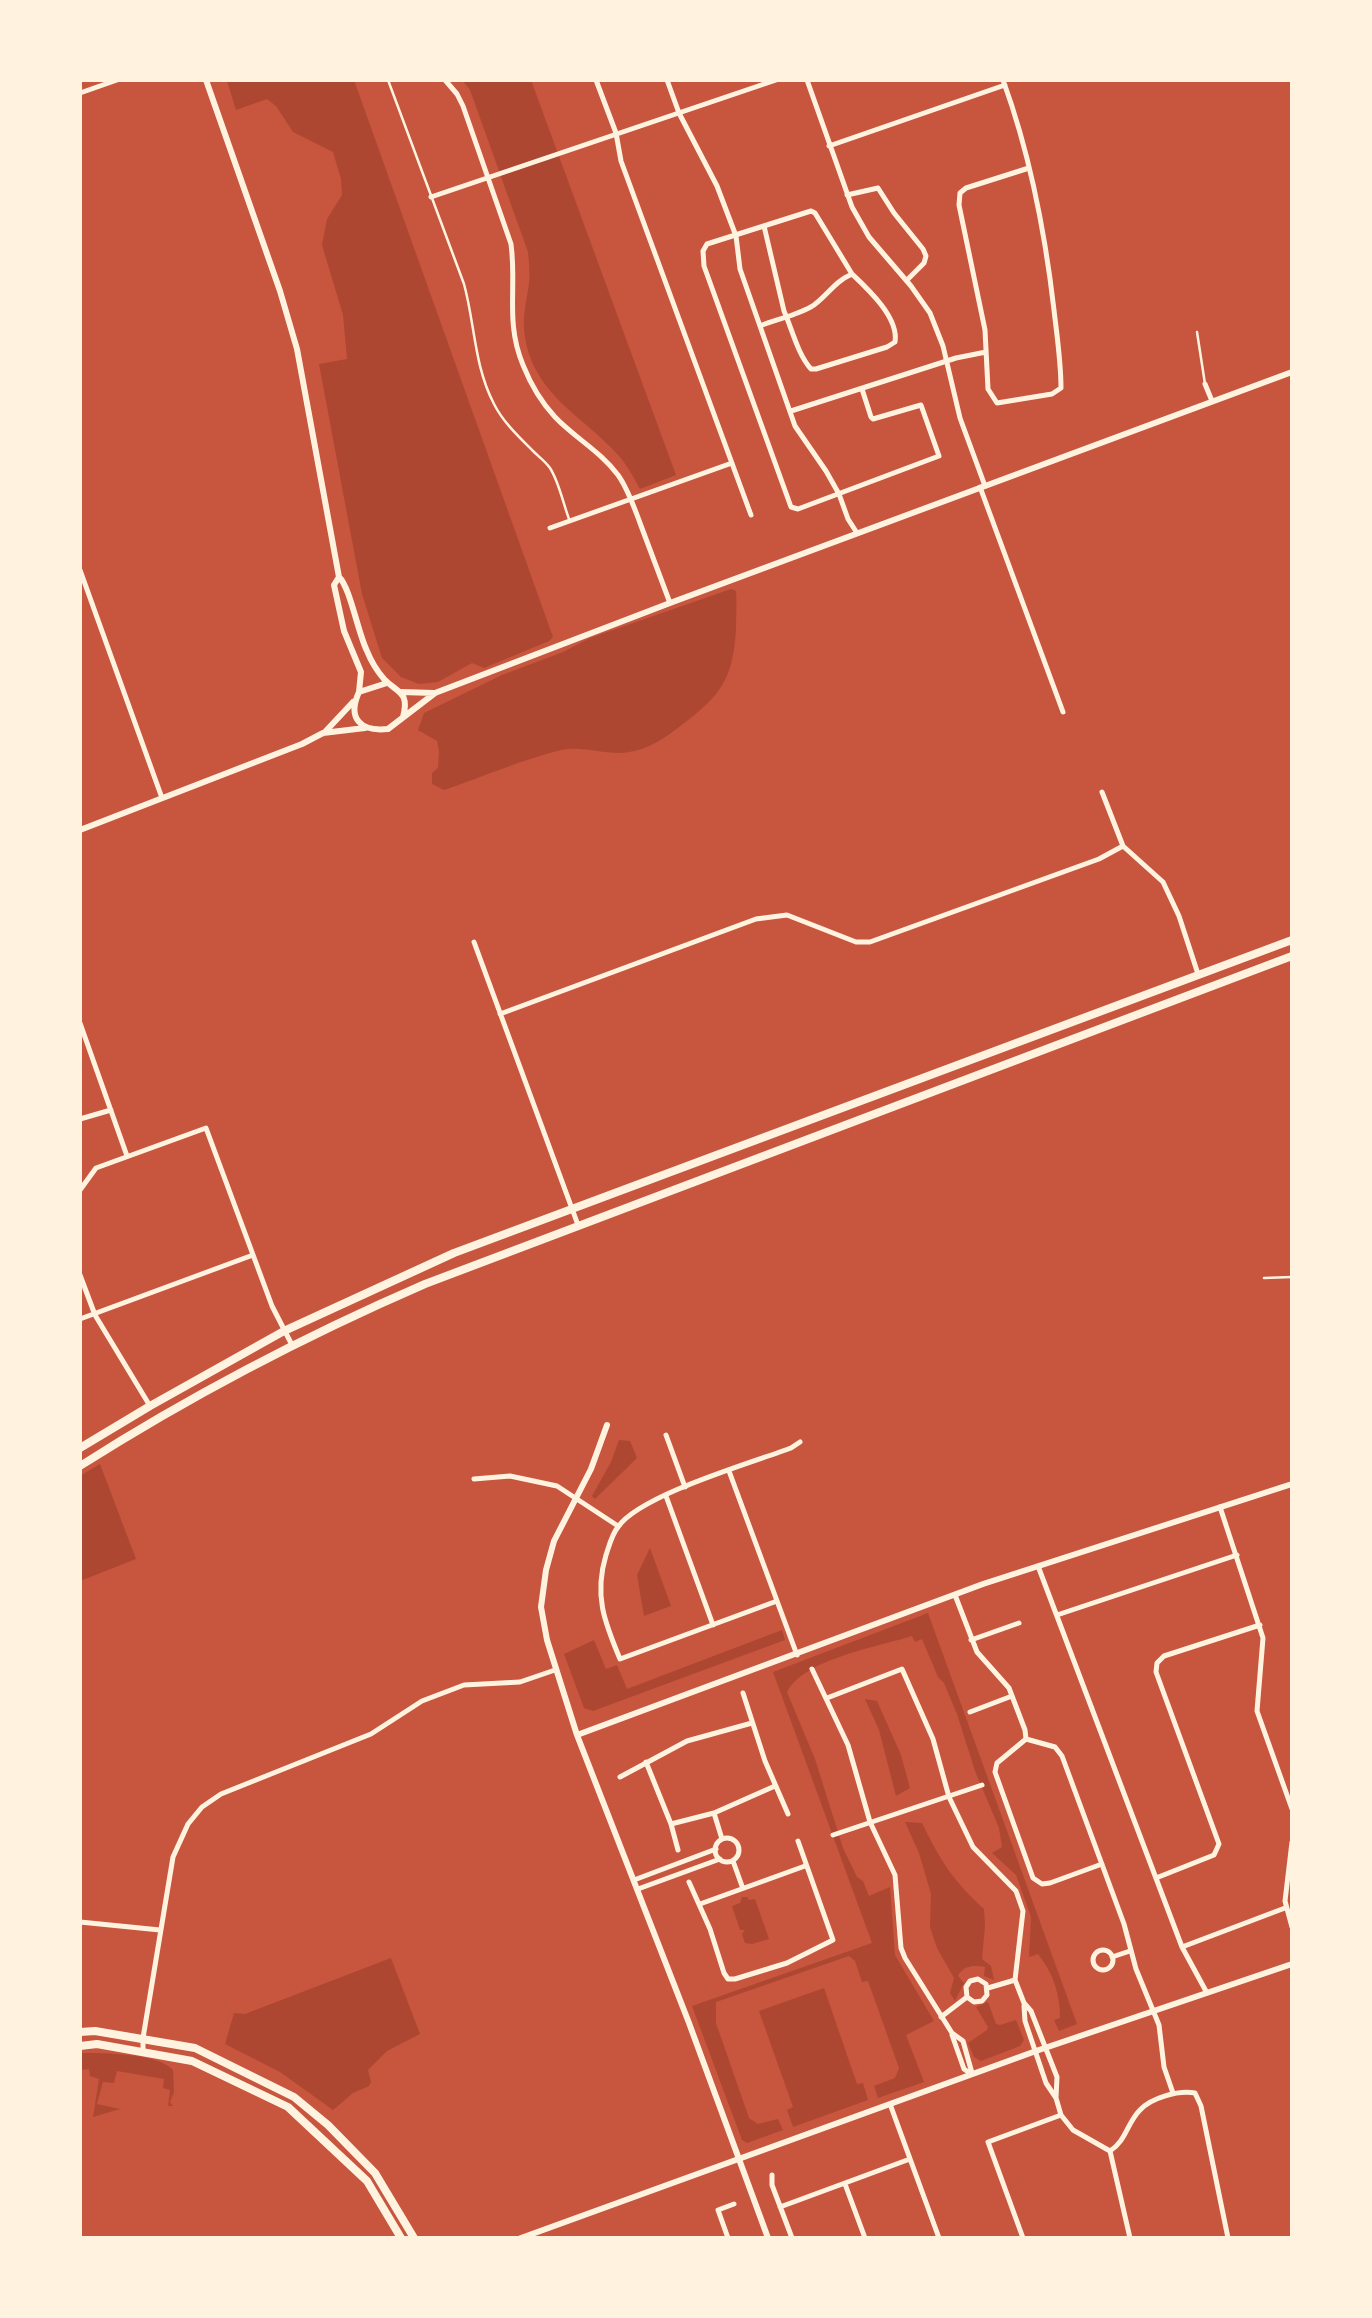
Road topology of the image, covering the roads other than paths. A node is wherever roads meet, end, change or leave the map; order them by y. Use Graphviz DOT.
graph roads {
  1 [pos="117,80"];
  2 [pos="206,80"];
  3 [pos="388,80"];
  4 [pos="445,80"];
  5 [pos="596,80"];
  6 [pos="667,80"];
  7 [pos="776,80"];
  8 [pos="807,80"];
  9 [pos="1004,82"];
  10 [pos="80,93"];
  11 [pos="679,113"];
  12 [pos="616,133"];
  13 [pos="829,146"];
  14 [pos="1029,168"];
  15 [pos="488,178"];
  16 [pos="847,195"];
  17 [pos="432,198"];
  18 [pos="764,226"];
  19 [pos="736,236"];
  20 [pos="852,274"];
  21 [pos="906,281"];
  22 [pos="786,316"];
  23 [pos="760,326"];
  24 [pos="1197,332"];
  25 [pos="986,352"];
  26 [pos="947,361"];
  27 [pos="1292,372"];
  28 [pos="1205,384"];
  29 [pos="862,389"];
  30 [pos="1212,401"];
  31 [pos="791,412"];
  32 [pos="732,462"];
  33 [pos="983,486"];
  34 [pos="839,494"];
  35 [pos="631,498"];
  36 [pos="751,515"];
  37 [pos="569,520"];
  38 [pos="550,528"];
  39 [pos="858,533"];
  40 [pos="80,570"];
  41 [pos="339,577"];
  42 [pos="670,603"];
  43 [pos="387,683"];
  44 [pos="401,692"];
  45 [pos="435,693"];
  46 [pos="358,695"];
  47 [pos="1063,712"];
  48 [pos="403,717"];
  49 [pos="366,728"];
  50 [pos="323,734"];
  51 [pos="1102,792"];
  52 [pos="162,798"];
  53 [pos="80,830"];
  54 [pos="1123,846"];
  55 [pos="1292,940"];
  56 [pos="474,942"];
  57 [pos="1292,956"];
  58 [pos="1198,974"];
  59 [pos="500,1014"];
  60 [pos="80,1022"];
  61 [pos="82,1036"];
  62 [pos="111,1110"];
  63 [pos="80,1119"];
  64 [pos="127,1156"];
  65 [pos="80,1190"];
  66 [pos="571,1208"];
  67 [pos="578,1226"];
  68 [pos="253,1255"];
  69 [pos="80,1275"];
  70 [pos="1292,1277"];
  71 [pos="1264,1278"];
  72 [pos="95,1314"];
  73 [pos="80,1319"];
  74 [pos="284,1332"];
  75 [pos="292,1345"];
  76 [pos="150,1406"];
  77 [pos="607,1425"];
  78 [pos="666,1435"];
  79 [pos="800,1442"];
  80 [pos="80,1448"];
  81 [pos="80,1466"];
  82 [pos="730,1471"];
  83 [pos="474,1479"];
  84 [pos="1292,1484"];
  85 [pos="685,1487"];
  86 [pos="665,1496"];
  87 [pos="576,1498"];
  88 [pos="1220,1507"];
  89 [pos="618,1526"];
  90 [pos="1237,1555"];
  91 [pos="1038,1566"];
  92 [pos="955,1595"];
  93 [pos="777,1601"];
  94 [pos="1057,1615"];
  95 [pos="1019,1623"];
  96 [pos="713,1625"];
  97 [pos="1260,1625"];
  98 [pos="971,1640"];
  99 [pos="797,1655"];
  100 [pos="556,1670"];
  101 [pos="812,1670"];
  102 [pos="742,1693"];
  103 [pos="1012,1696"];
  104 [pos="827,1698"];
  105 [pos="970,1712"];
  106 [pos="752,1723"];
  107 [pos="577,1735"];
  108 [pos="1026,1739"];
  109 [pos="646,1762"];
  110 [pos="620,1778"];
  111 [pos="982,1785"];
  112 [pos="775,1786"];
  113 [pos="948,1797"];
  114 [pos="1292,1809"];
  115 [pos="714,1813"];
  116 [pos="788,1814"];
  117 [pos="870,1822"];
  118 [pos="671,1824"];
  119 [pos="833,1834"];
  120 [pos="722,1840"];
  121 [pos="798,1841"];
  122 [pos="1292,1842"];
  123 [pos="678,1850"];
  124 [pos="716,1850"];
  125 [pos="720,1859"];
  126 [pos="733,1861"];
  127 [pos="1102,1864"];
  128 [pos="805,1866"];
  129 [pos="1156,1878"];
  130 [pos="634,1880"];
  131 [pos="689,1882"];
  132 [pos="742,1887"];
  133 [pos="638,1890"];
  134 [pos="700,1904"];
  135 [pos="1286,1908"];
  136 [pos="80,1922"];
  137 [pos="1292,1927"];
  138 [pos="160,1930"];
  139 [pos="1182,1948"];
  140 [pos="1130,1951"];
  141 [pos="1112,1956"];
  142 [pos="1292,1964"];
  143 [pos="1015,1980"];
  144 [pos="988,1988"];
  145 [pos="1207,1993"];
  146 [pos="968,1997"];
  147 [pos="1024,2003"];
  148 [pos="1154,2011"];
  149 [pos="941,2016"];
  150 [pos="80,2032"];
  151 [pos="143,2038"];
  152 [pos="80,2046"];
  153 [pos="1045,2048"];
  154 [pos="143,2051"];
  155 [pos="1036,2052"];
  156 [pos="972,2076"];
  157 [pos="1173,2093"];
  158 [pos="1056,2098"];
  159 [pos="890,2104"];
  160 [pos="1062,2115"];
  161 [pos="1110,2151"];
  162 [pos="740,2159"];
  163 [pos="910,2159"];
  164 [pos="772,2175"];
  165 [pos="845,2184"];
  166 [pos="734,2204"];
  167 [pos="780,2207"];
  168 [pos="402,2238"];
  169 [pos="414,2238"];
  170 [pos="521,2238"];
  171 [pos="728,2238"];
  172 [pos="768,2238"];
  173 [pos="792,2238"];
  174 [pos="865,2238"];
  175 [pos="939,2238"];
  176 [pos="1023,2238"];
  177 [pos="1130,2238"];
  178 [pos="1228,2238"];
  1 -- 10 [label="street"];
  2 -- 41 [label="street"];
  3 -- 17 [label="lane"];
  4 -- 15 [label="street"];
  5 -- 12 [label="street"];
  6 -- 11 [label="street"];
  7 -- 11 [label="street"];
  8 -- 13 [label="street"];
  9 -- 13 [label="street"];
  9 -- 14 [label="street"];
  11 -- 12 [label="street"];
  11 -- 19 [label="street"];
  12 -- 15 [label="street"];
  12 -- 32 [label="street"];
  13 -- 16 [label="street"];
  14 -- 25 [label="street"];
  14 -- 25 [label="street"];
  15 -- 17 [label="street"];
  15 -- 35 [label="street"];
  16 -- 21 [label="street"];
  16 -- 21 [label="street"];
  17 -- 37 [label="lane"];
  18 -- 19 [label="street"];
  18 -- 20 [label="street"];
  18 -- 22 [label="street"];
  19 -- 23 [label="street"];
  19 -- 34 [label="street"];
  20 -- 22 [label="street"];
  20 -- 22 [label="street"];
  21 -- 26 [label="street"];
  22 -- 23 [label="street"];
  23 -- 31 [label="street"];
  24 -- 28 [label="lane"];
  25 -- 26 [label="street"];
  26 -- 29 [label="street"];
  26 -- 33 [label="street"];
  27 -- 30 [label="street"];
  28 -- 30 [label="street"];
  29 -- 31 [label="street"];
  29 -- 34 [label="street"];
  30 -- 33 [label="street"];
  31 -- 34 [label="street"];
  32 -- 35 [label="street"];
  32 -- 36 [label="street"];
  33 -- 39 [label="street"];
  33 -- 47 [label="street"];
  34 -- 39 [label="street"];
  35 -- 37 [label="street"];
  35 -- 42 [label="street"];
  37 -- 38 [label="street"];
  39 -- 42 [label="street"];
  40 -- 52 [label="street"];
  41 -- 43 [label="street"];
  41 -- 46 [label="street"];
  42 -- 45 [label="street"];
  43 -- 44 [label="street"];
  43 -- 46 [label="street"];
  44 -- 45 [label="street"];
  44 -- 48 [label="street"];
  45 -- 48 [label="street"];
  46 -- 49 [label="street"];
  46 -- 50 [label="street"];
  48 -- 49 [label="street"];
  49 -- 50 [label="street"];
  50 -- 52 [label="street"];
  51 -- 54 [label="street"];
  52 -- 53 [label="street"];
  54 -- 58 [label="street"];
  54 -- 59 [label="street"];
  55 -- 58 [label="main road"];
  56 -- 59 [label="street"];
  57 -- 67 [label="main road"];
  58 -- 66 [label="main road"];
  59 -- 66 [label="street"];
  60 -- 61 [label="street"];
  61 -- 62 [label="street"];
  62 -- 63 [label="street"];
  62 -- 64 [label="street"];
  64 -- 65 [label="street"];
  64 -- 68 [label="street"];
  66 -- 67 [label="street"];
  66 -- 74 [label="main road"];
  67 -- 75 [label="main road"];
  68 -- 72 [label="street"];
  68 -- 74 [label="street"];
  69 -- 72 [label="street"];
  70 -- 71 [label="lane"];
  72 -- 73 [label="street"];
  72 -- 76 [label="street"];
  74 -- 75 [label="street"];
  74 -- 76 [label="main road"];
  75 -- 81 [label="main road"];
  76 -- 80 [label="main road"];
  77 -- 87 [label="street"];
  78 -- 85 [label="street"];
  79 -- 82 [label="street"];
  82 -- 85 [label="street"];
  82 -- 93 [label="street"];
  83 -- 87 [label="street"];
  84 -- 88 [label="street"];
  85 -- 86 [label="street"];
  86 -- 89 [label="street"];
  86 -- 96 [label="street"];
  87 -- 89 [label="street"];
  87 -- 100 [label="street"];
  88 -- 90 [label="street"];
  88 -- 91 [label="street"];
  89 -- 96 [label="street"];
  90 -- 94 [label="street"];
  90 -- 97 [label="street"];
  91 -- 92 [label="street"];
  91 -- 94 [label="street"];
  92 -- 98 [label="street"];
  92 -- 99 [label="street"];
  93 -- 96 [label="street"];
  93 -- 99 [label="street"];
  94 -- 129 [label="street"];
  95 -- 98 [label="street"];
  97 -- 114 [label="street"];
  97 -- 129 [label="street"];
  98 -- 103 [label="street"];
  99 -- 107 [label="street"];
  100 -- 107 [label="street"];
  100 -- 138 [label="street"];
  101 -- 104 [label="street"];
  102 -- 106 [label="street"];
  103 -- 105 [label="street"];
  103 -- 108 [label="street"];
  104 -- 113 [label="street"];
  104 -- 117 [label="street"];
  106 -- 109 [label="street"];
  106 -- 112 [label="street"];
  107 -- 130 [label="street"];
  108 -- 127 [label="street"];
  108 -- 127 [label="street"];
  109 -- 110 [label="street"];
  109 -- 118 [label="street"];
  111 -- 113 [label="street"];
  112 -- 115 [label="street"];
  112 -- 116 [label="street"];
  113 -- 117 [label="street"];
  113 -- 143 [label="street"];
  115 -- 118 [label="street"];
  115 -- 120 [label="street"];
  117 -- 119 [label="street"];
  117 -- 149 [label="street"];
  118 -- 123 [label="street"];
  120 -- 124 [label="street"];
  120 -- 126 [label="street"];
  121 -- 128 [label="street"];
  122 -- 135 [label="street"];
  124 -- 125 [label="street"];
  124 -- 130 [label="street"];
  125 -- 126 [label="street"];
  125 -- 133 [label="street"];
  126 -- 132 [label="street"];
  127 -- 140 [label="street"];
  128 -- 132 [label="street"];
  128 -- 134 [label="street"];
  129 -- 139 [label="street"];
  130 -- 133 [label="street"];
  131 -- 134 [label="street"];
  132 -- 134 [label="street"];
  133 -- 162 [label="street"];
  135 -- 137 [label="street"];
  135 -- 139 [label="street"];
  136 -- 138 [label="street"];
  138 -- 151 [label="street"];
  139 -- 145 [label="street"];
  140 -- 141 [label="street"];
  140 -- 148 [label="street"];
  142 -- 145 [label="street"];
  143 -- 144 [label="street"];
  143 -- 147 [label="street"];
  144 -- 146 [label="street"];
  144 -- 146 [label="street"];
  145 -- 148 [label="street"];
  146 -- 149 [label="street"];
  147 -- 153 [label="street"];
  147 -- 155 [label="street"];
  148 -- 153 [label="street"];
  148 -- 157 [label="street"];
  149 -- 156 [label="street"];
  150 -- 151 [label="main road"];
  151 -- 154 [label="street"];
  151 -- 169 [label="main road"];
  152 -- 154 [label="main road"];
  153 -- 155 [label="street"];
  153 -- 158 [label="street"];
  154 -- 168 [label="main road"];
  155 -- 156 [label="street"];
  155 -- 158 [label="street"];
  156 -- 159 [label="street"];
  157 -- 161 [label="street"];
  157 -- 178 [label="street"];
  158 -- 160 [label="street"];
  159 -- 162 [label="street"];
  159 -- 163 [label="street"];
  160 -- 161 [label="street"];
  160 -- 176 [label="street"];
  161 -- 177 [label="street"];
  162 -- 170 [label="street"];
  162 -- 172 [label="street"];
  163 -- 165 [label="street"];
  163 -- 175 [label="street"];
  164 -- 167 [label="street"];
  165 -- 167 [label="street"];
  165 -- 174 [label="street"];
  166 -- 171 [label="street"];
  167 -- 173 [label="street"];
}
